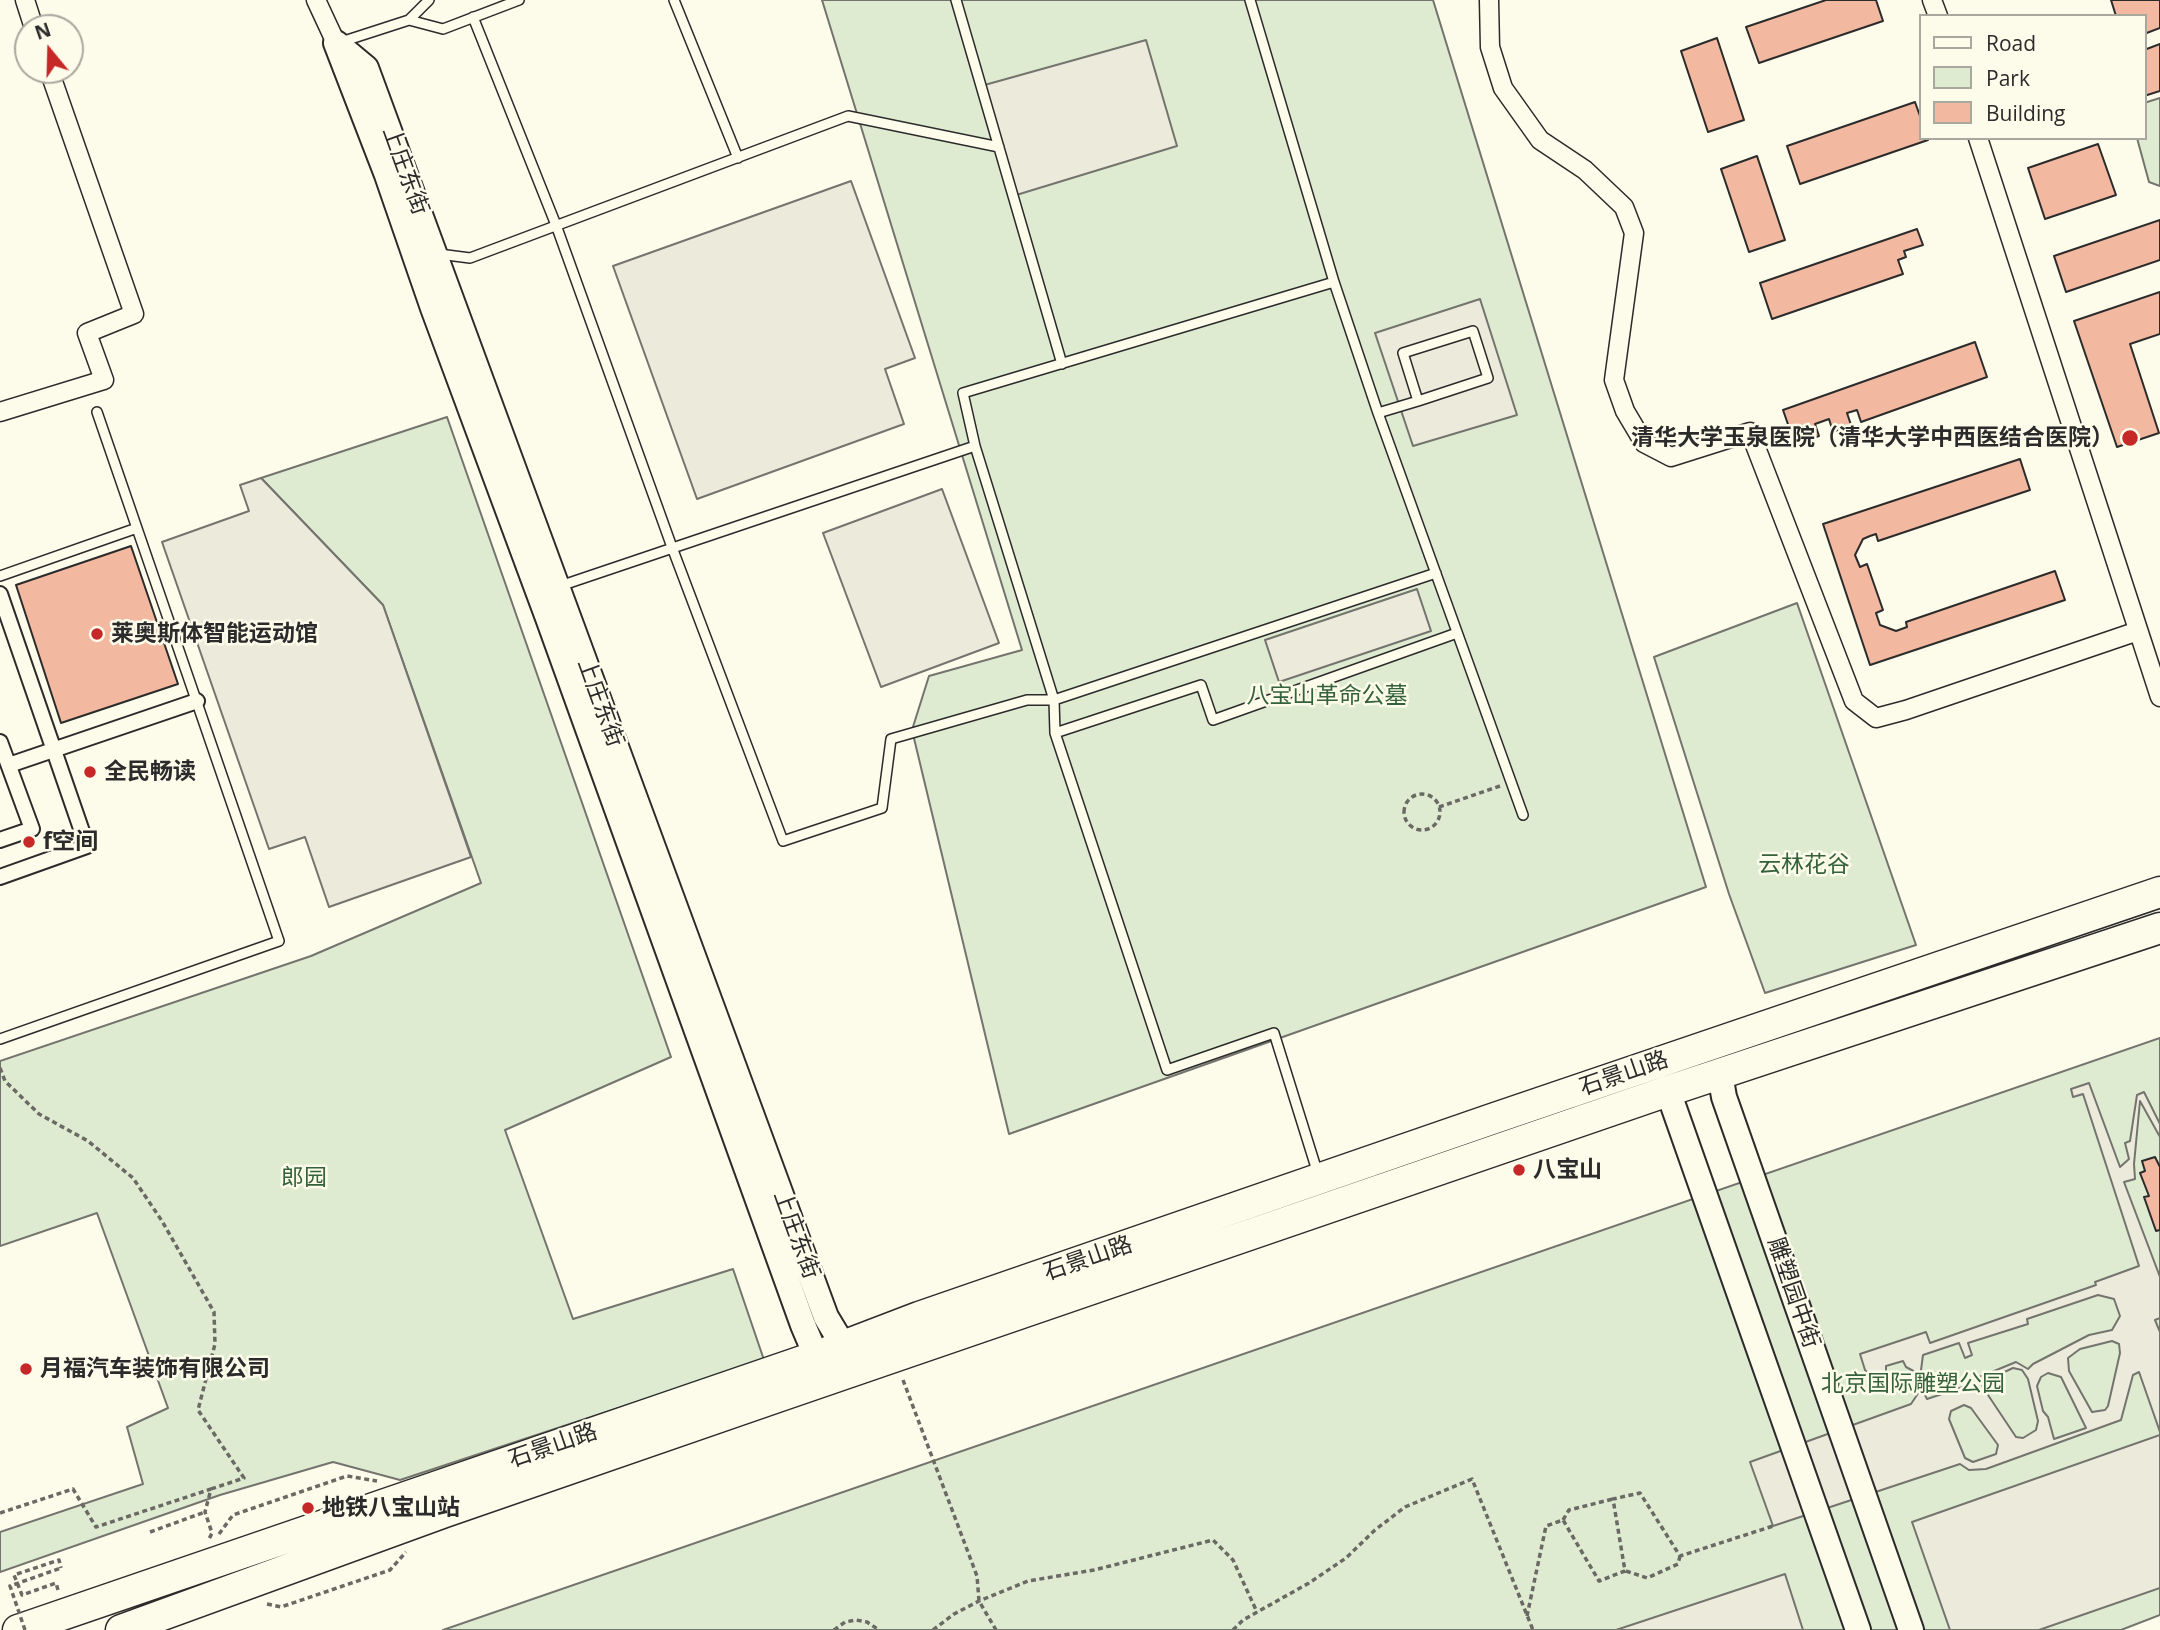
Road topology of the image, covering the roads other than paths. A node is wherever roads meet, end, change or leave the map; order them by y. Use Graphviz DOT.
graph roads {
  1 [pos="316,0"];
  2 [pos="429,0"];
  3 [pos="519,0"];
  4 [pos="674,0"];
  5 [pos="956,0"];
  6 [pos="1250,0"];
  7 [pos="1489,0"];
  8 [pos="473,17"];
  9 [pos="410,20"];
  10 [pos="335,43"];
  11 [pos="54,84"];
  12 [pos="1979,140"];
  13 [pos="999,147"];
  14 [pos="738,158"];
  15 [pos="556,225"];
  16 [pos="434,254"];
  17 [pos="1334,282"];
  18 [pos="1062,364"];
  19 [pos="1418,401"];
  20 [pos="0,412"];
  21 [pos="97,412"];
  22 [pos="1378,413"];
  23 [pos="975,446"];
  24 [pos="137,528"];
  25 [pos="673,550"];
  26 [pos="1436,573"];
  27 [pos="0,576"];
  28 [pos="548,590"];
  29 [pos="0,594"];
  30 [pos="2138,631"];
  31 [pos="1457,633"];
  32 [pos="2160,697"];
  33 [pos="1054,700"];
  34 [pos="197,701"];
  35 [pos="1055,733"];
  36 [pos="0,743"];
  37 [pos="54,750"];
  38 [pos="9,765"];
  39 [pos="1523,815"];
  40 [pos="0,840"];
  41 [pos="0,877"];
  42 [pos="2160,892"];
  43 [pos="2160,928"];
  44 [pos="0,1039"];
  45 [pos="1720,1074"];
  46 [pos="1668,1091"];
  47 [pos="1320,1179"];
  48 [pos="835,1364"];
  49 [pos="18,1630"];
  50 [pos="121,1630"];
  51 [pos="1858,1630"];
  52 [pos="1911,1630"];
  1 -- 10 [label="street, 上庄东街"];
  2 -- 9 [label="lane"];
  3 -- 8 [label="lane"];
  4 -- 14 [label="lane"];
  5 -- 13 [label="lane"];
  6 -- 17 [label="lane"];
  7 -- 30 [label="street"];
  8 -- 9 [label="lane"];
  8 -- 15 [label="lane"];
  9 -- 10 [label="lane"];
  10 -- 16 [label="main road, 上庄东街"];
  10 -- 28 [label="main road, 上庄东街"];
  11 -- 20 [label="street"];
  12 -- 30 [label="street"];
  13 -- 14 [label="lane"];
  13 -- 18 [label="lane"];
  14 -- 15 [label="lane"];
  15 -- 16 [label="lane"];
  15 -- 25 [label="lane"];
  16 -- 28 [label="main road, 上庄东街"];
  17 -- 18 [label="lane"];
  17 -- 22 [label="lane"];
  18 -- 23 [label="lane"];
  19 -- 19 [label="lane"];
  19 -- 22 [label="lane"];
  21 -- 24 [label="lane"];
  22 -- 26 [label="lane"];
  23 -- 25 [label="lane"];
  23 -- 33 [label="lane"];
  24 -- 27 [label="lane"];
  24 -- 34 [label="lane"];
  25 -- 28 [label="lane"];
  25 -- 33 [label="lane"];
  26 -- 31 [label="lane"];
  26 -- 33 [label="lane"];
  28 -- 48 [label="main road, 上庄东街"];
  29 -- 37 [label="street"];
  30 -- 32 [label="street"];
  31 -- 35 [label="lane"];
  31 -- 39 [label="lane"];
  33 -- 35 [label="lane"];
  34 -- 37 [label="street"];
  34 -- 44 [label="lane"];
  35 -- 47 [label="lane"];
  36 -- 38 [label="street"];
  37 -- 38 [label="street"];
  37 -- 41 [label="street"];
  38 -- 40 [label="street"];
  42 -- 47 [label="highway, 石景山路"];
  43 -- 45 [label="highway, 石景山路"];
  45 -- 46 [label="highway, 石景山路"];
  45 -- 52 [label="main road, 雕塑园中街"];
  46 -- 48 [label="highway, 石景山路"];
  46 -- 51 [label="main road"];
  47 -- 48 [label="highway, 石景山路"];
  48 -- 49 [label="highway, 石景山路"];
  48 -- 50 [label="highway, 石景山路"];
}
